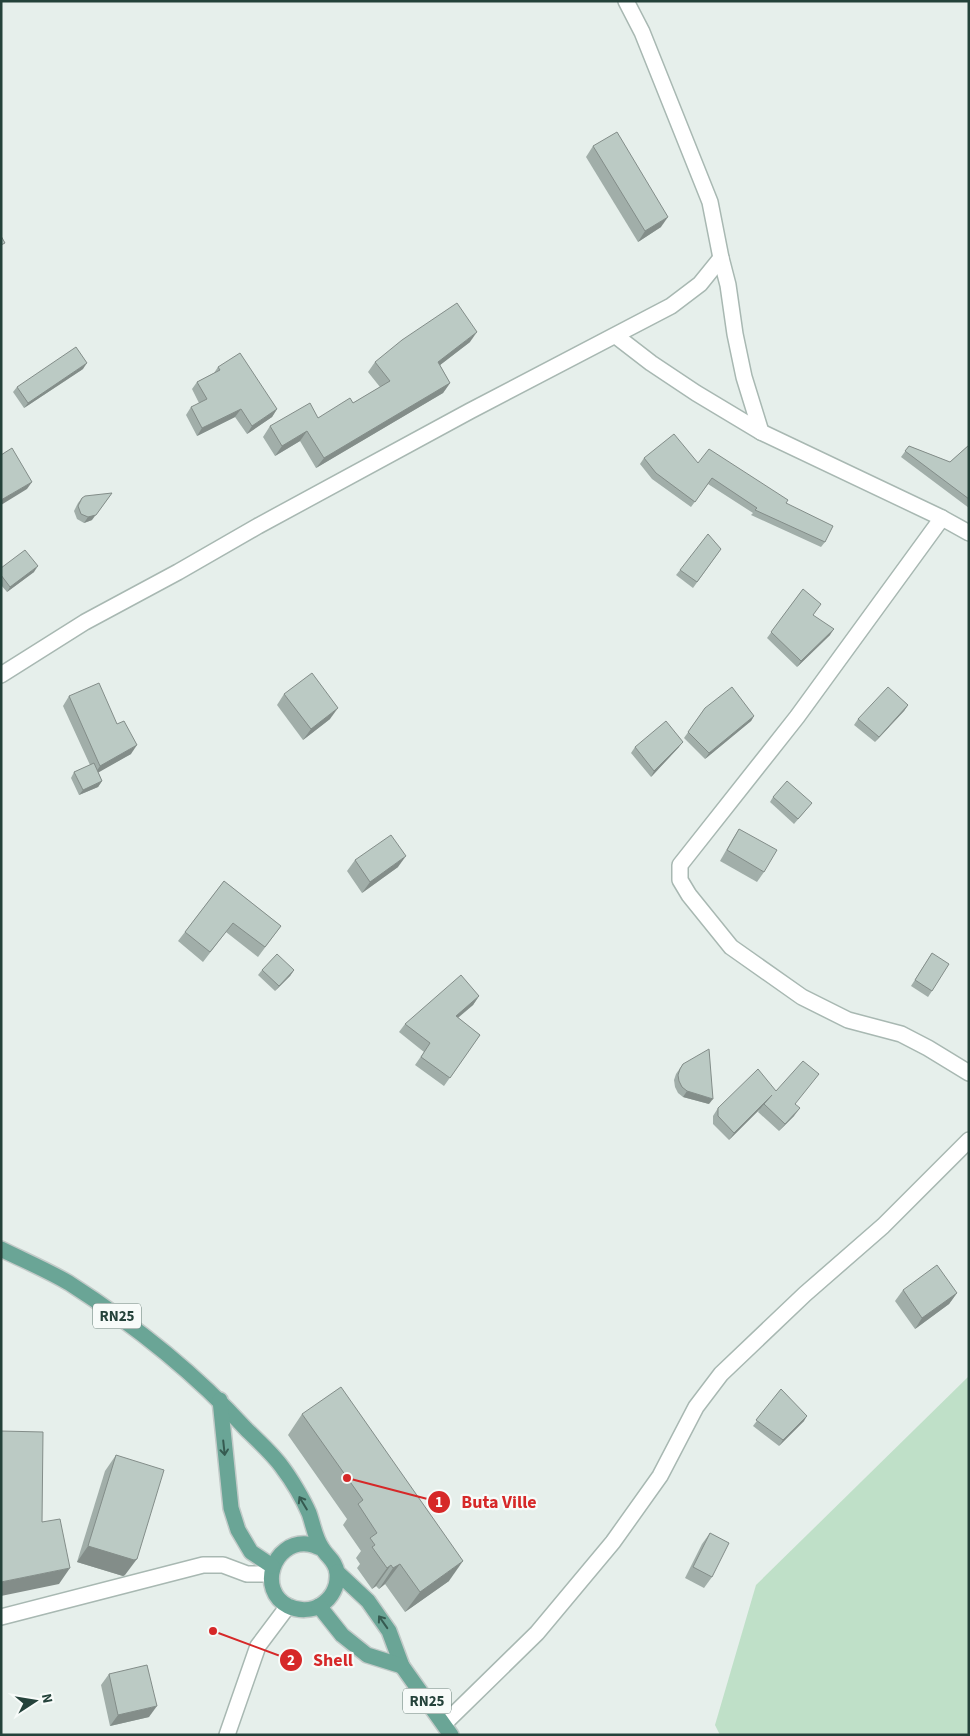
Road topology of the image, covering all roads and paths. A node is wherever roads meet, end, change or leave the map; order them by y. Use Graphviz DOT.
graph roads {
  1 [pos="626,1"];
  2 [pos="721,258"];
  3 [pos="616,336"];
  4 [pos="761,432"];
  5 [pos="942,518"];
  6 [pos="969,533"];
  7 [pos="1,675"];
  8 [pos="969,1073"];
  9 [pos="969,1140"];
  10 [pos="1,1249"];
  11 [pos="220,1400"];
  12 [pos="321,1548"];
  13 [pos="272,1570"];
  14 [pos="337,1572"];
  15 [pos="288,1606"];
  16 [pos="319,1606"];
  17 [pos="1,1617"];
  18 [pos="402,1666"];
  19 [pos="447,1730"];
  20 [pos="227,1735"];
  1 -- 2 [label="street"];
  2 -- 3 [label="street"];
  2 -- 4 [label="street"];
  3 -- 4 [label="street"];
  3 -- 7 [label="street"];
  4 -- 5 [label="street"];
  5 -- 6 [label="street"];
  5 -- 8 [label="street"];
  9 -- 19 [label="street"];
  10 -- 11 [label="main road, RN25"];
  12 -- 11 [label="main road, RN25, one-way"];
  11 -- 13 [label="main road, one-way"];
  12 -- 13 [label="main road"];
  12 -- 14 [label="main road"];
  13 -- 15 [label="main road"];
  13 -- 17 [label="street"];
  14 -- 16 [label="main road"];
  18 -- 14 [label="main road, RN25, one-way"];
  15 -- 16 [label="main road"];
  15 -- 20 [label="street"];
  16 -- 18 [label="main road, RN25"];
  18 -- 19 [label="main road, RN25"];
}
